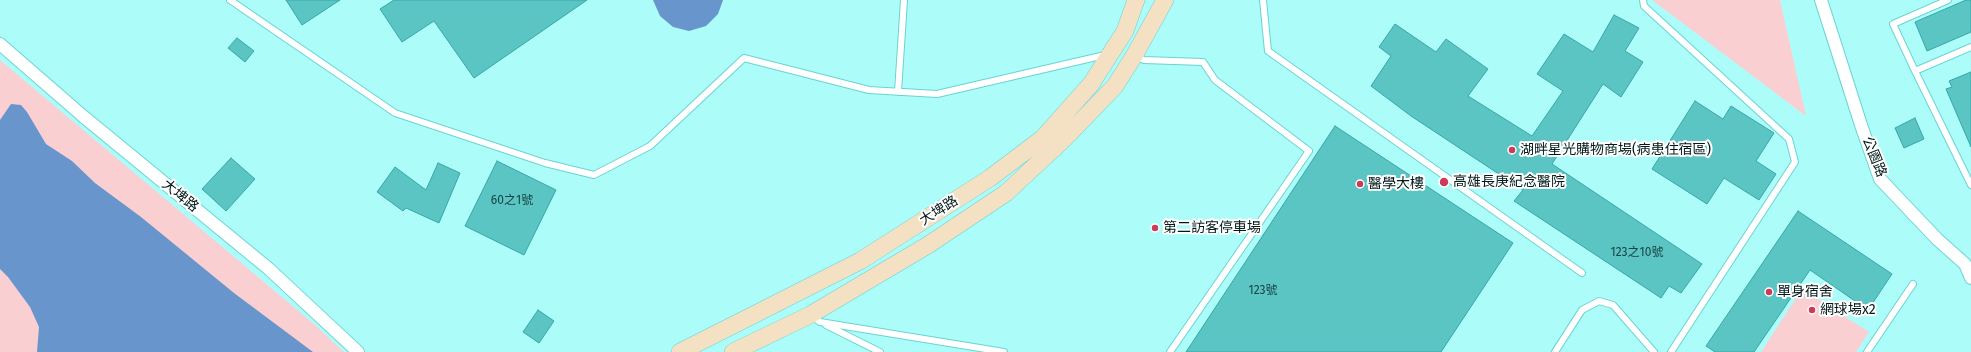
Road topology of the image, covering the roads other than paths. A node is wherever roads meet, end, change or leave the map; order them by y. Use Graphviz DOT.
graph roads {
  1 [pos="230,0"];
  2 [pos="904,0"];
  3 [pos="1136,0"];
  4 [pos="1165,0"];
  5 [pos="1263,0"];
  6 [pos="1643,0"];
  7 [pos="1948,0"];
  8 [pos="1824,3"];
  9 [pos="0,44"];
  10 [pos="1971,48"];
  11 [pos="1111,54"];
  12 [pos="1134,56"];
  13 [pos="1915,71"];
  14 [pos="898,92"];
  15 [pos="1971,185"];
  16 [pos="1582,273"];
  17 [pos="1971,278"];
  18 [pos="1913,284"];
  19 [pos="815,318"];
  20 [pos="358,352"];
  21 [pos="680,352"];
  22 [pos="733,352"];
  23 [pos="880,352"];
  24 [pos="1004,352"];
  25 [pos="1170,352"];
  26 [pos="1555,352"];
  27 [pos="1654,352"];
  28 [pos="1671,352"];
  29 [pos="1867,352"];
  1 -- 14 [label="lane"];
  2 -- 14 [label="lane"];
  3 -- 11 [label="main road, 大埤路"];
  4 -- 12 [label="main road, 大埤路"];
  5 -- 16 [label="lane"];
  6 -- 28 [label="lane"];
  7 -- 13 [label="lane"];
  8 -- 17 [label="street, 公園路"];
  9 -- 20 [label="street, 大埤路"];
  10 -- 13 [label="lane"];
  11 -- 14 [label="lane"];
  11 -- 21 [label="main road, 大埤路"];
  12 -- 19 [label="main road, 大埤路"];
  12 -- 25 [label="lane"];
  13 -- 15 [label="lane"];
  18 -- 29 [label="lane"];
  19 -- 22 [label="main road, 大埤路"];
  19 -- 23 [label="lane"];
  19 -- 24 [label="lane"];
  26 -- 27 [label="lane"];
}
